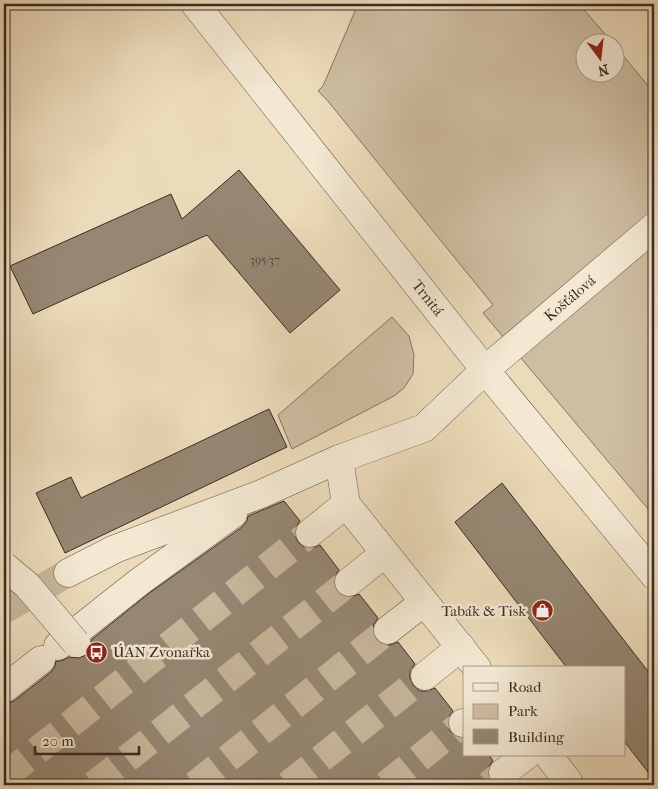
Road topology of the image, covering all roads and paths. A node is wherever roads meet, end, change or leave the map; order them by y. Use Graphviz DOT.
graph roads {
  1 [pos="200,10"];
  2 [pos="654,227"];
  3 [pos="485,370"];
  4 [pos="339,460"];
  5 [pos="261,494"];
  6 [pos="346,504"];
  7 [pos="310,533"];
  8 [pos="385,553"];
  9 [pos="4,566"];
  10 [pos="68,573"];
  11 [pos="654,574"];
  12 [pos="349,582"];
  13 [pos="424,602"];
  14 [pos="388,630"];
  15 [pos="59,650"];
  16 [pos="469,658"];
  17 [pos="425,676"];
  18 [pos="4,689"];
  19 [pos="525,756"];
  20 [pos="549,756"];
  21 [pos="504,773"];
  22 [pos="570,785"];
  1 -- 3 [label="street, Trnitá"];
  2 -- 3 [label="street, Košťálová"];
  3 -- 4 [label="street, Košťálová"];
  3 -- 11 [label="street, Trnitá"];
  4 -- 5 [label="street, Košťálová"];
  4 -- 6 [label="street"];
  5 -- 10 [label="street"];
  5 -- 15 [label="street"];
  6 -- 7 [label="street"];
  6 -- 8 [label="street"];
  8 -- 12 [label="street"];
  8 -- 13 [label="street"];
  9 -- 15 [label="street, bridge"];
  13 -- 14 [label="street"];
  13 -- 16 [label="street"];
  15 -- 18 [label="street"];
  16 -- 17 [label="street"];
  19 -- 21 [label="street"];
  20 -- 22 [label="street"];
}
